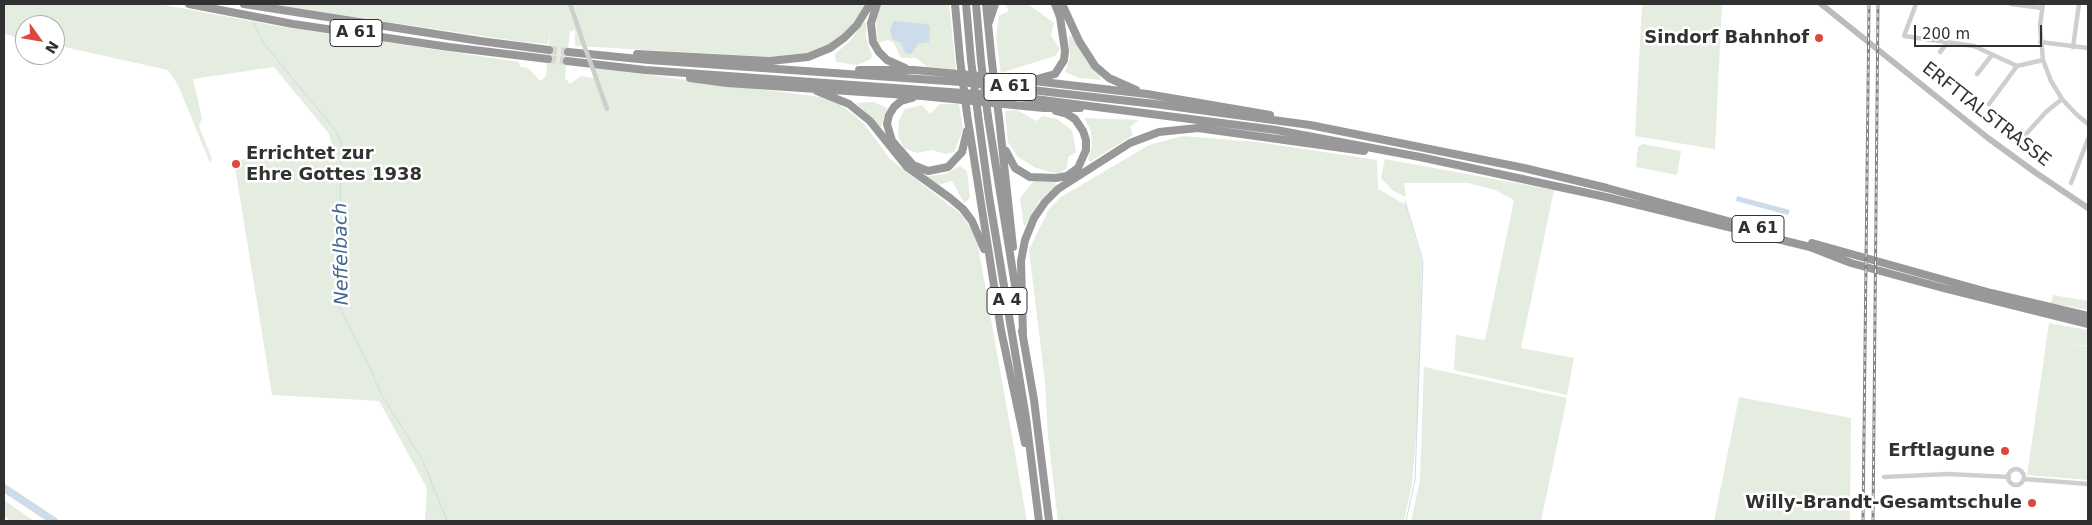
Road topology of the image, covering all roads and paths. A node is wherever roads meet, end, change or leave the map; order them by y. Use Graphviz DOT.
graph roads {
  1 [pos="189,4"];
  2 [pos="244,4"];
  3 [pos="570,4"];
  4 [pos="870,4"];
  5 [pos="877,4"];
  6 [pos="966,4"];
  7 [pos="976,4"];
  8 [pos="986,4"];
  9 [pos="996,4"];
  10 [pos="1055,4"];
  11 [pos="1062,4"];
  12 [pos="1821,4"];
  13 [pos="1916,4"];
  14 [pos="2011,4"];
  15 [pos="2080,4"];
  16 [pos="954,5"];
  17 [pos="2042,6"];
  18 [pos="988,27"];
  19 [pos="1948,42"];
  20 [pos="2040,42"];
  21 [pos="2073,46"];
  22 [pos="2088,48"];
  23 [pos="549,50"];
  24 [pos="568,52"];
  25 [pos="1940,52"];
  26 [pos="590,53"];
  27 [pos="1992,55"];
  28 [pos="548,59"];
  29 [pos="2043,60"];
  30 [pos="567,61"];
  31 [pos="2017,66"];
  32 [pos="645,70"];
  33 [pos="914,70"];
  34 [pos="822,71"];
  35 [pos="1977,74"];
  36 [pos="1025,80"];
  37 [pos="808,88"];
  38 [pos="1148,94"];
  39 [pos="922,96"];
  40 [pos="2062,99"];
  41 [pos="1989,104"];
  42 [pos="1044,108"];
  43 [pos="607,109"];
  44 [pos="1124,109"];
  45 [pos="968,118"];
  46 [pos="2088,124"];
  47 [pos="1310,125"];
  48 [pos="2026,134"];
  49 [pos="2088,139"];
  50 [pos="1002,141"];
  51 [pos="1420,157"];
  52 [pos="2071,183"];
  53 [pos="2088,208"];
  54 [pos="991,270"];
  55 [pos="1023,316"];
  56 [pos="2088,316"];
  57 [pos="2088,324"];
  58 [pos="1023,335"];
  59 [pos="2008,477"];
  60 [pos="1884,478"];
  61 [pos="2024,479"];
  62 [pos="2088,484"];
  63 [pos="1035,486"];
  64 [pos="1039,521"];
  65 [pos="1049,521"];
  1 -- 28 [label="highway, A 61"];
  2 -- 23 [label="highway, A 61"];
  3 -- 43 [label="street, bridge"];
  4 -- 26 [label="highway"];
  5 -- 33 [label="highway"];
  6 -- 63 [label="highway, A 4, bridge"];
  7 -- 58 [label="highway, A 4, bridge"];
  8 -- 18 [label="highway"];
  9 -- 18 [label="highway"];
  10 -- 36 [label="highway"];
  11 -- 38 [label="highway"];
  12 -- 53 [label="main road, ERFTTALSTRASSE"];
  13 -- 19 [label="street"];
  14 -- 17 [label="street"];
  15 -- 21 [label="street"];
  16 -- 45 [label="highway, bridge"];
  17 -- 20 [label="street"];
  18 -- 50 [label="highway, bridge"];
  19 -- 25 [label="street"];
  19 -- 27 [label="street"];
  20 -- 21 [label="street"];
  20 -- 29 [label="street"];
  21 -- 22 [label="street"];
  24 -- 26 [label="highway, A 61"];
  26 -- 34 [label="highway, A 61"];
  27 -- 31 [label="street"];
  27 -- 35 [label="street"];
  29 -- 31 [label="street"];
  29 -- 40 [label="street"];
  30 -- 32 [label="highway, A 61"];
  31 -- 41 [label="street"];
  32 -- 37 [label="highway"];
  32 -- 44 [label="highway, A 61"];
  33 -- 34 [label="highway"];
  33 -- 36 [label="highway"];
  34 -- 47 [label="highway, A 61"];
  36 -- 38 [label="highway"];
  37 -- 39 [label="highway"];
  37 -- 54 [label="highway"];
  38 -- 47 [label="highway"];
  39 -- 42 [label="highway"];
  39 -- 45 [label="highway"];
  40 -- 46 [label="street"];
  40 -- 48 [label="street"];
  42 -- 44 [label="highway"];
  42 -- 50 [label="highway"];
  44 -- 51 [label="highway, A 61"];
  45 -- 54 [label="highway"];
  47 -- 56 [label="highway, A 61"];
  49 -- 52 [label="street"];
  50 -- 55 [label="highway"];
  51 -- 55 [label="highway"];
  51 -- 57 [label="highway, A 61"];
  54 -- 63 [label="highway"];
  55 -- 58 [label="highway"];
  58 -- 65 [label="highway, A 4"];
  59 -- 60 [label="street"];
  59 -- 61 [label="street"];
  59 -- 61 [label="street"];
  61 -- 62 [label="street"];
  63 -- 64 [label="highway, A 4"];
}
